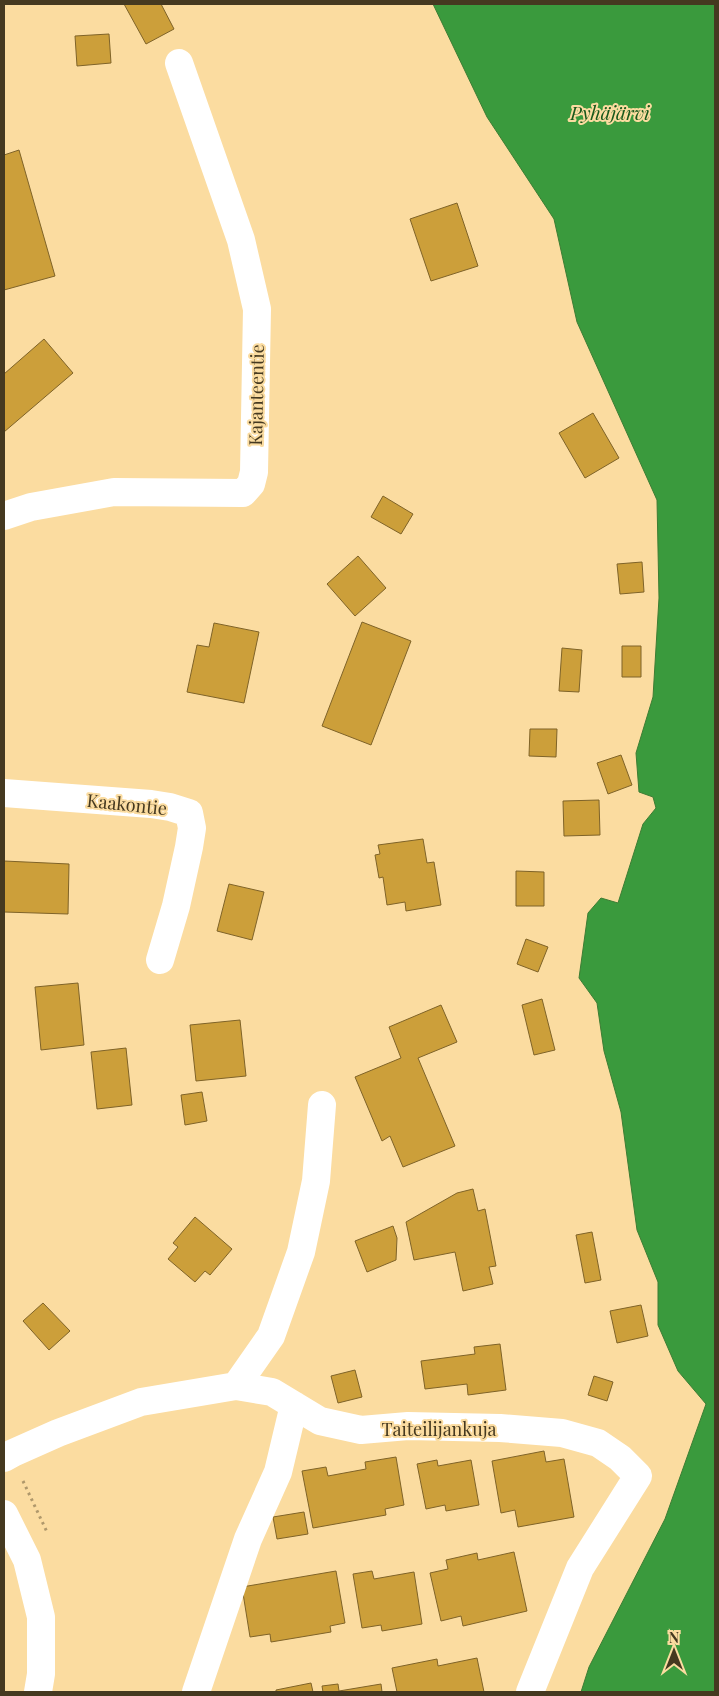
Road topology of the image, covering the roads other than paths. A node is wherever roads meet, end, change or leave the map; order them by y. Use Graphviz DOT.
graph roads {
  1 [pos="179,63"];
  2 [pos="4,516"];
  3 [pos="4,793"];
  4 [pos="160,960"];
  5 [pos="322,1105"];
  6 [pos="236,1386"];
  7 [pos="294,1405"];
  8 [pos="4,1458"];
  9 [pos="4,1514"];
  10 [pos="38,1692"];
  11 [pos="196,1692"];
  12 [pos="530,1692"];
  1 -- 2 [label="street, Kajanteentie"];
  3 -- 4 [label="street, Kaakontie"];
  5 -- 6 [label="street"];
  6 -- 7 [label="street, Taiteilijankuja"];
  6 -- 8 [label="street, Taiteilijankuja"];
  7 -- 11 [label="street"];
  7 -- 12 [label="street, Taiteilijankuja"];
  9 -- 10 [label="street"];
}
